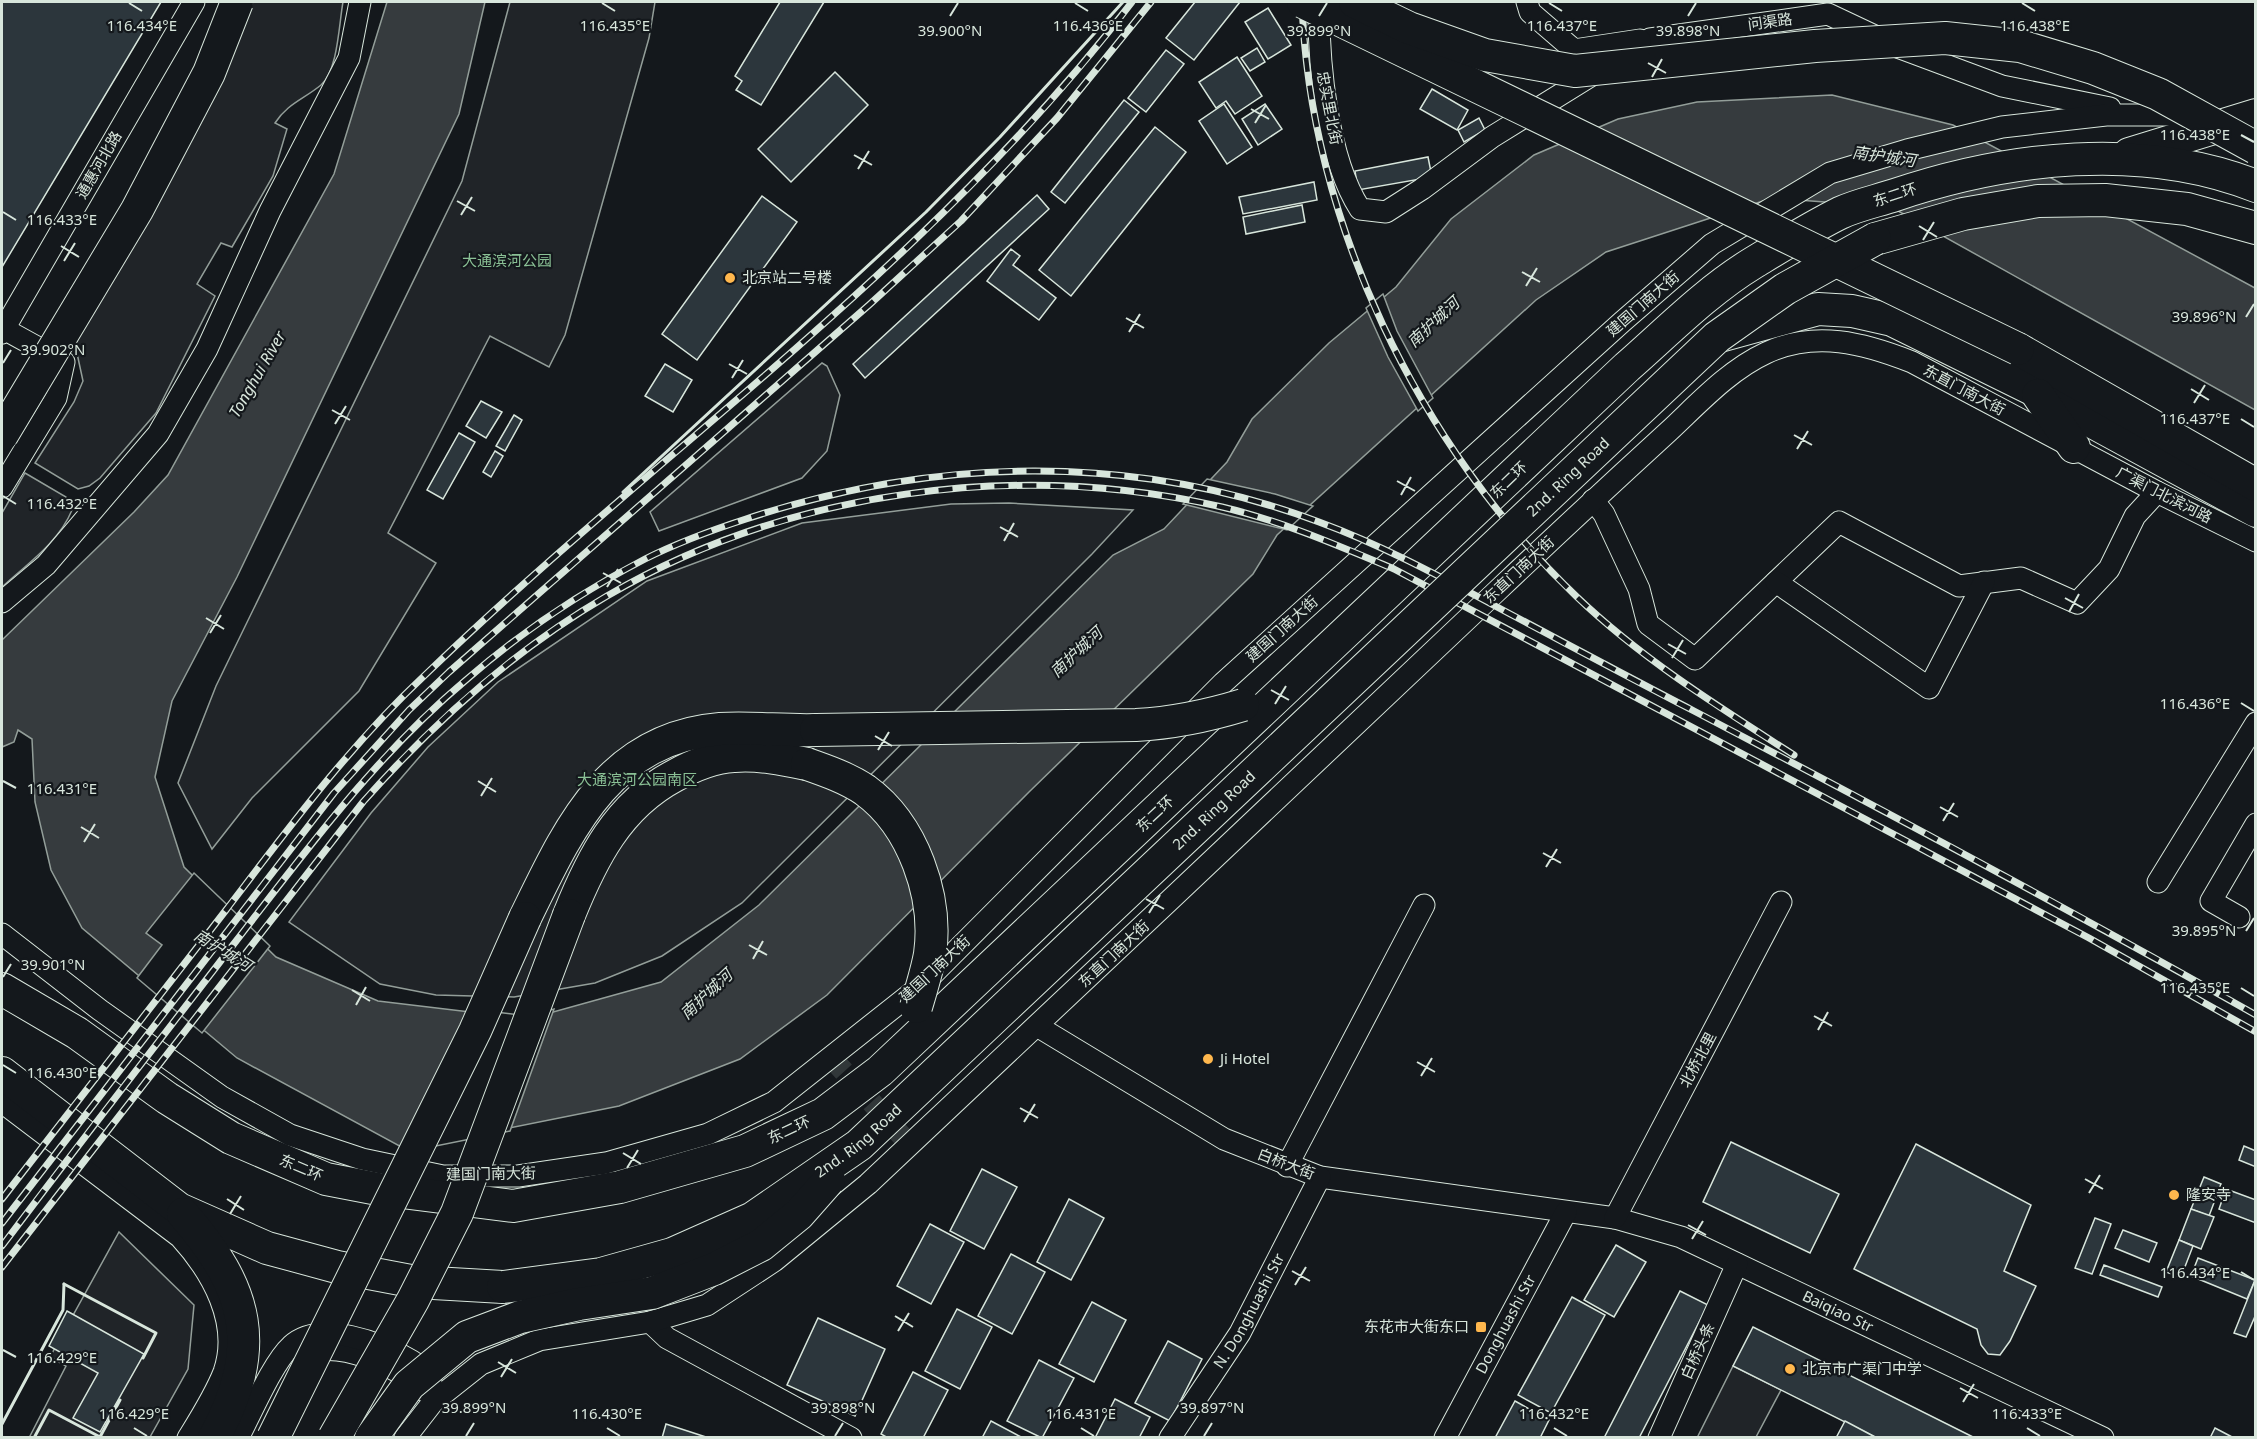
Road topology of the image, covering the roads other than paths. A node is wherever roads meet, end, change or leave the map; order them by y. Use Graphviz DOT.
graph roads {
  1 [pos="194,2"];
  2 [pos="235,2"];
  3 [pos="360,2"];
  4 [pos="1303,2"];
  5 [pos="1318,2"];
  6 [pos="1355,2"];
  7 [pos="1527,2"];
  8 [pos="1650,39"];
  9 [pos="2256,114"];
  10 [pos="2143,115"];
  11 [pos="2256,148"];
  12 [pos="2111,160"];
  13 [pos="2256,186"];
  14 [pos="1360,209"];
  15 [pos="2256,228"];
  16 [pos="2,330"];
  17 [pos="1717,338"];
  18 [pos="2034,390"];
  19 [pos="2,393"];
  20 [pos="2,435"];
  21 [pos="2074,447"];
  22 [pos="2256,485"];
  23 [pos="2,487"];
  24 [pos="2157,492"];
  25 [pos="1593,500"];
  26 [pos="2256,512"];
  27 [pos="2256,541"];
  28 [pos="1776,582"];
  29 [pos="1984,582"];
  30 [pos="2,602"];
  31 [pos="1350,631"];
  32 [pos="2256,723"];
  33 [pos="2256,824"];
  34 [pos="2158,882"];
  35 [pos="1781,902"];
  36 [pos="1424,905"];
  37 [pos="2239,916"];
  38 [pos="2,934"];
  39 [pos="2,966"];
  40 [pos="2,989"];
  41 [pos="1037,1026"];
  42 [pos="77,1033"];
  43 [pos="880,1071"];
  44 [pos="2,1073"];
  45 [pos="2,1102"];
  46 [pos="859,1145"];
  47 [pos="1287,1166"];
  48 [pos="1320,1177"];
  49 [pos="179,1209"];
  50 [pos="1566,1212"];
  51 [pos="1615,1218"];
  52 [pos="1737,1264"];
  53 [pos="650,1323"];
  54 [pos="438,1397"];
  55 [pos="188,1437"];
  56 [pos="214,1437"];
  57 [pos="238,1437"];
  58 [pos="273,1437"];
  59 [pos="334,1437"];
  60 [pos="371,1437"];
  61 [pos="405,1437"];
  62 [pos="851,1437"];
  63 [pos="1170,1437"];
  64 [pos="1445,1437"];
  65 [pos="1659,1437"];
  66 [pos="2103,1437"];
  1 -- 16 [label="street, 通惠河北路"];
  2 -- 19 [label="highway"];
  2 -- 20 [label="highway, bridge"];
  3 -- 30 [label="street"];
  4 -- 22 [label="highway, bridge"];
  5 -- 14 [label="street, 忠实里北街"];
  6 -- 11 [label="highway, bridge"];
  7 -- 8 [label="street"];
  8 -- 10 [label="street, 问渠路"];
  8 -- 14 [label="street, 问渠路"];
  9 -- 10 [label="street"];
  9 -- 12 [label="highway"];
  10 -- 38 [label="street, 建国门南大街"];
  12 -- 13 [label="highway, 东二环"];
  12 -- 31 [label="highway, 东二环"];
  15 -- 17 [label="highway, 2nd. Ring Road, bridge"];
  16 -- 23 [label="street"];
  17 -- 18 [label="highway"];
  17 -- 46 [label="highway, 2nd. Ring Road, bridge"];
  18 -- 21 [label="highway"];
  18 -- 26 [label="highway"];
  21 -- 24 [label="street, 广渠门北滨河路"];
  21 -- 25 [label="street, 东直门南大街"];
  24 -- 27 [label="street, 广渠门北滨河路"];
  24 -- 29 [label="street"];
  25 -- 28 [label="street"];
  25 -- 41 [label="street, 东直门南大街"];
  28 -- 29 [label="street"];
  28 -- 29 [label="street"];
  31 -- 43 [label="highway, 东二环"];
  31 -- 58 [label="highway, bridge"];
  32 -- 34 [label="street"];
  33 -- 37 [label="street"];
  35 -- 51 [label="street, 北桥北里"];
  36 -- 47 [label="street"];
  39 -- 42 [label="highway"];
  40 -- 42 [label="highway, 东二环"];
  41 -- 47 [label="street, 白桥大街"];
  41 -- 53 [label="street"];
  42 -- 43 [label="highway, 东二环"];
  43 -- 59 [label="highway, bridge"];
  44 -- 49 [label="highway"];
  45 -- 55 [label="street"];
  46 -- 49 [label="highway, 2nd. Ring Road, bridge"];
  46 -- 60 [label="highway, bridge"];
  47 -- 48 [label="street, 白桥大街"];
  48 -- 50 [label="street, 白桥大街"];
  48 -- 63 [label="street, N. Donghuashi Str"];
  49 -- 56 [label="highway"];
  50 -- 51 [label="street, Baiqiao Str"];
  50 -- 64 [label="street, Donghuashi Str"];
  51 -- 52 [label="street, Baiqiao Str"];
  52 -- 65 [label="street, 白桥头条"];
  52 -- 66 [label="street, Baiqiao Str"];
  53 -- 54 [label="street"];
  53 -- 62 [label="street"];
  54 -- 57 [label="street"];
  54 -- 61 [label="street"];
}
